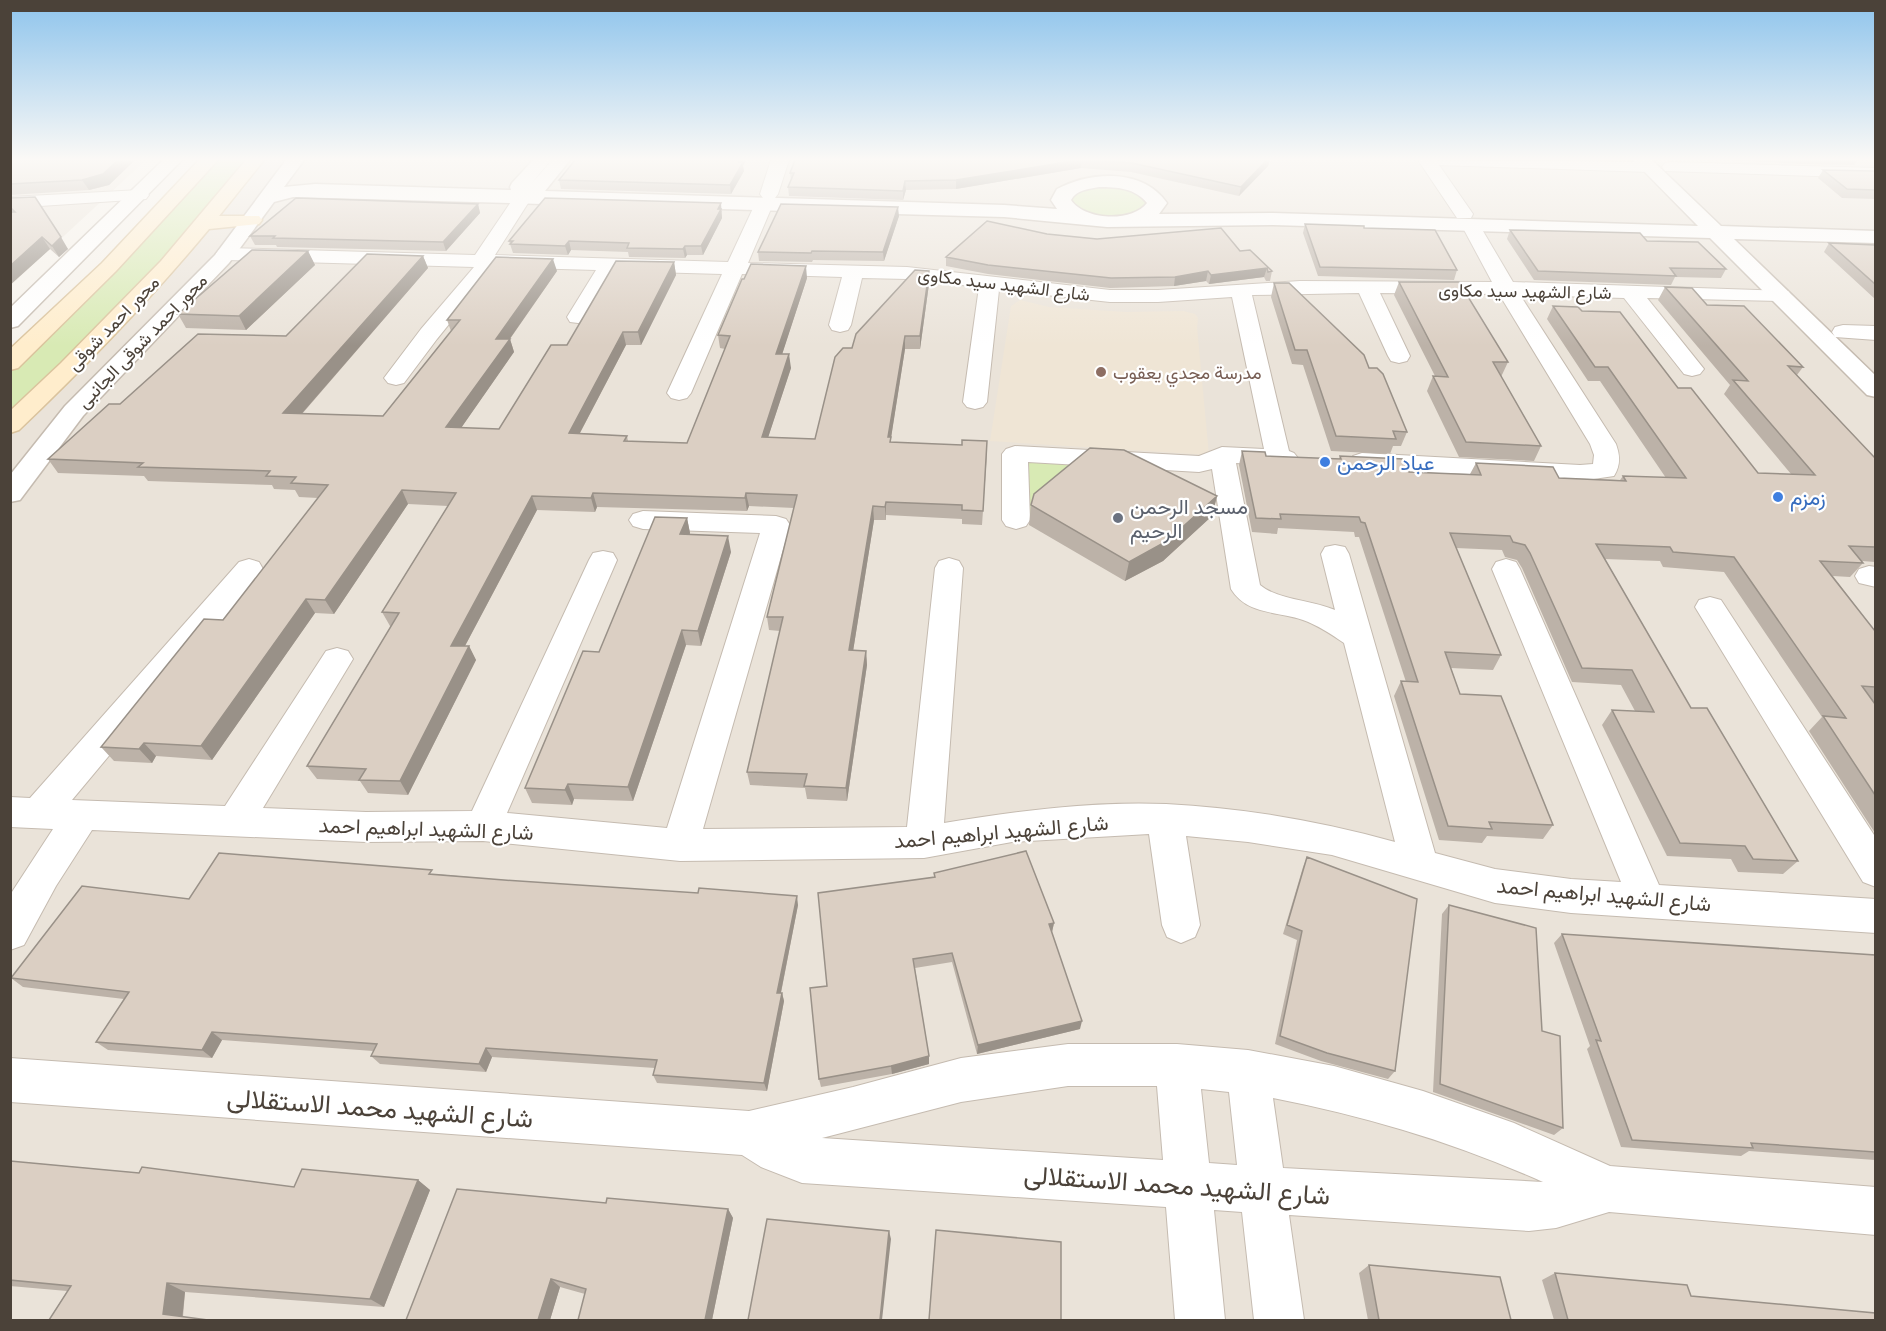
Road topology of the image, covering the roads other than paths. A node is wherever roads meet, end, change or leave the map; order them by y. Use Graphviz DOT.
graph roads {
  1 [pos="112,222"];
  2 [pos="151,222"];
  3 [pos="217,222"];
  4 [pos="250,222"];
  5 [pos="509,222"];
  6 [pos="756,222"];
  7 [pos="1468,222"];
  8 [pos="1544,222"];
  9 [pos="1718,222"];
  10 [pos="203,223"];
  11 [pos="1875,226"];
  12 [pos="1723,227"];
  13 [pos="1875,237"];
  14 [pos="226,254"];
  15 [pos="487,260"];
  16 [pos="611,263"];
  17 [pos="736,267"];
  18 [pos="855,271"];
  19 [pos="990,283"];
  20 [pos="1367,288"];
  21 [pos="1507,290"];
  22 [pos="1241,291"];
  23 [pos="1632,294"];
  24 [pos="1781,295"];
  25 [pos="578,316"];
  26 [pos="10,321"];
  27 [pos="840,325"];
  28 [pos="1843,332"];
  29 [pos="1875,333"];
  30 [pos="1399,356"];
  31 [pos="1875,362"];
  32 [pos="10,363"];
  33 [pos="1692,369"];
  34 [pos="396,378"];
  35 [pos="1875,390"];
  36 [pos="679,393"];
  37 [pos="975,402"];
  38 [pos="10,425"];
  39 [pos="1222,455"];
  40 [pos="1278,457"];
  41 [pos="10,494"];
  42 [pos="643,520"];
  43 [pos="1016,520"];
  44 [pos="1335,554"];
  45 [pos="603,560"];
  46 [pos="949,568"];
  47 [pos="249,569"];
  48 [pos="1506,569"];
  49 [pos="1710,607"];
  50 [pos="1358,637"];
  51 [pos="337,659"];
  52 [pos="25,812"];
  53 [pos="83,815"];
  54 [pos="1165,819"];
  55 [pos="236,820"];
  56 [pos="483,826"];
  57 [pos="924,842"];
  58 [pos="681,845"];
  59 [pos="1419,863"];
  60 [pos="1875,871"];
  61 [pos="1647,900"];
  62 [pos="1875,916"];
  63 [pos="1181,925"];
  64 [pos="10,932"];
  65 [pos="1177,1065"];
  66 [pos="1248,1072"];
  67 [pos="10,1080"];
  68 [pos="749,1133"];
  69 [pos="1189,1185"];
  70 [pos="1263,1190"];
  71 [pos="1609,1190"];
  72 [pos="1875,1211"];
  73 [pos="1200,1320"];
  74 [pos="1279,1320"];
  1 -- 26 [label="street"];
  2 -- 32 [label="main road, محور احمد شوقى"];
  3 -- 10 [label="main road"];
  4 -- 14 [label="street, محور احمد شوقى الجانبى"];
  5 -- 15 [label="street"];
  6 -- 17 [label="street"];
  7 -- 21 [label="street"];
  8 -- 12 [label="street"];
  9 -- 12 [label="street"];
  10 -- 38 [label="main road, محور احمد شوقى"];
  11 -- 12 [label="street"];
  12 -- 13 [label="street"];
  12 -- 24 [label="street"];
  12 -- 28 [label="street"];
  14 -- 15 [label="street, شارع الشهيد سيد مكاوى"];
  14 -- 41 [label="street, محور احمد شوقى الجانبى"];
  15 -- 16 [label="street, شارع الشهيد سيد مكاوى"];
  15 -- 34 [label="street"];
  16 -- 17 [label="street, شارع الشهيد سيد مكاوى"];
  16 -- 25 [label="street"];
  17 -- 18 [label="street, شارع الشهيد سيد مكاوى"];
  17 -- 36 [label="street"];
  18 -- 19 [label="street, شارع الشهيد سيد مكاوى"];
  18 -- 27 [label="street"];
  19 -- 22 [label="street, شارع الشهيد سيد مكاوى"];
  19 -- 37 [label="street"];
  20 -- 21 [label="street, شارع الشهيد سيد مكاوى"];
  20 -- 22 [label="street, شارع الشهيد سيد مكاوى"];
  20 -- 30 [label="street"];
  21 -- 23 [label="street, شارع الشهيد سيد مكاوى"];
  21 -- 40 [label="street"];
  22 -- 40 [label="street"];
  23 -- 24 [label="street, شارع الشهيد سيد مكاوى"];
  23 -- 33 [label="street"];
  24 -- 35 [label="street"];
  28 -- 29 [label="street"];
  28 -- 31 [label="street"];
  39 -- 40 [label="street"];
  39 -- 43 [label="street"];
  39 -- 50 [label="street"];
  42 -- 58 [label="street"];
  44 -- 50 [label="street"];
  45 -- 56 [label="street"];
  46 -- 57 [label="street"];
  47 -- 52 [label="street"];
  48 -- 61 [label="street"];
  49 -- 60 [label="street"];
  50 -- 59 [label="street"];
  51 -- 55 [label="street"];
  52 -- 53 [label="street, شارع الشهيد ابراهيم احمد"];
  53 -- 55 [label="street, شارع الشهيد ابراهيم احمد"];
  53 -- 64 [label="street"];
  54 -- 57 [label="street, شارع الشهيد ابراهيم احمد"];
  54 -- 59 [label="street, شارع الشهيد ابراهيم احمد"];
  54 -- 63 [label="street"];
  55 -- 56 [label="street, شارع الشهيد ابراهيم احمد"];
  56 -- 58 [label="street, شارع الشهيد ابراهيم احمد"];
  57 -- 58 [label="street, شارع الشهيد ابراهيم احمد"];
  59 -- 61 [label="street, شارع الشهيد ابراهيم احمد"];
  61 -- 62 [label="street, شارع الشهيد ابراهيم احمد"];
  65 -- 66 [label="street, شارع الشهيد محمد الاستقلالى"];
  65 -- 68 [label="street, شارع الشهيد محمد الاستقلالى"];
  65 -- 69 [label="street"];
  66 -- 70 [label="street"];
  66 -- 71 [label="street, شارع الشهيد محمد الاستقلالى"];
  67 -- 68 [label="street, شارع الشهيد محمد الاستقلالى"];
  68 -- 69 [label="street, شارع الشهيد محمد الاستقلالى"];
  69 -- 70 [label="street, شارع الشهيد محمد الاستقلالى"];
  69 -- 73 [label="street"];
  70 -- 71 [label="street, شارع الشهيد محمد الاستقلالى"];
  70 -- 74 [label="street"];
  71 -- 72 [label="street, شارع الشهيد محمد الاستقلالى"];
}
